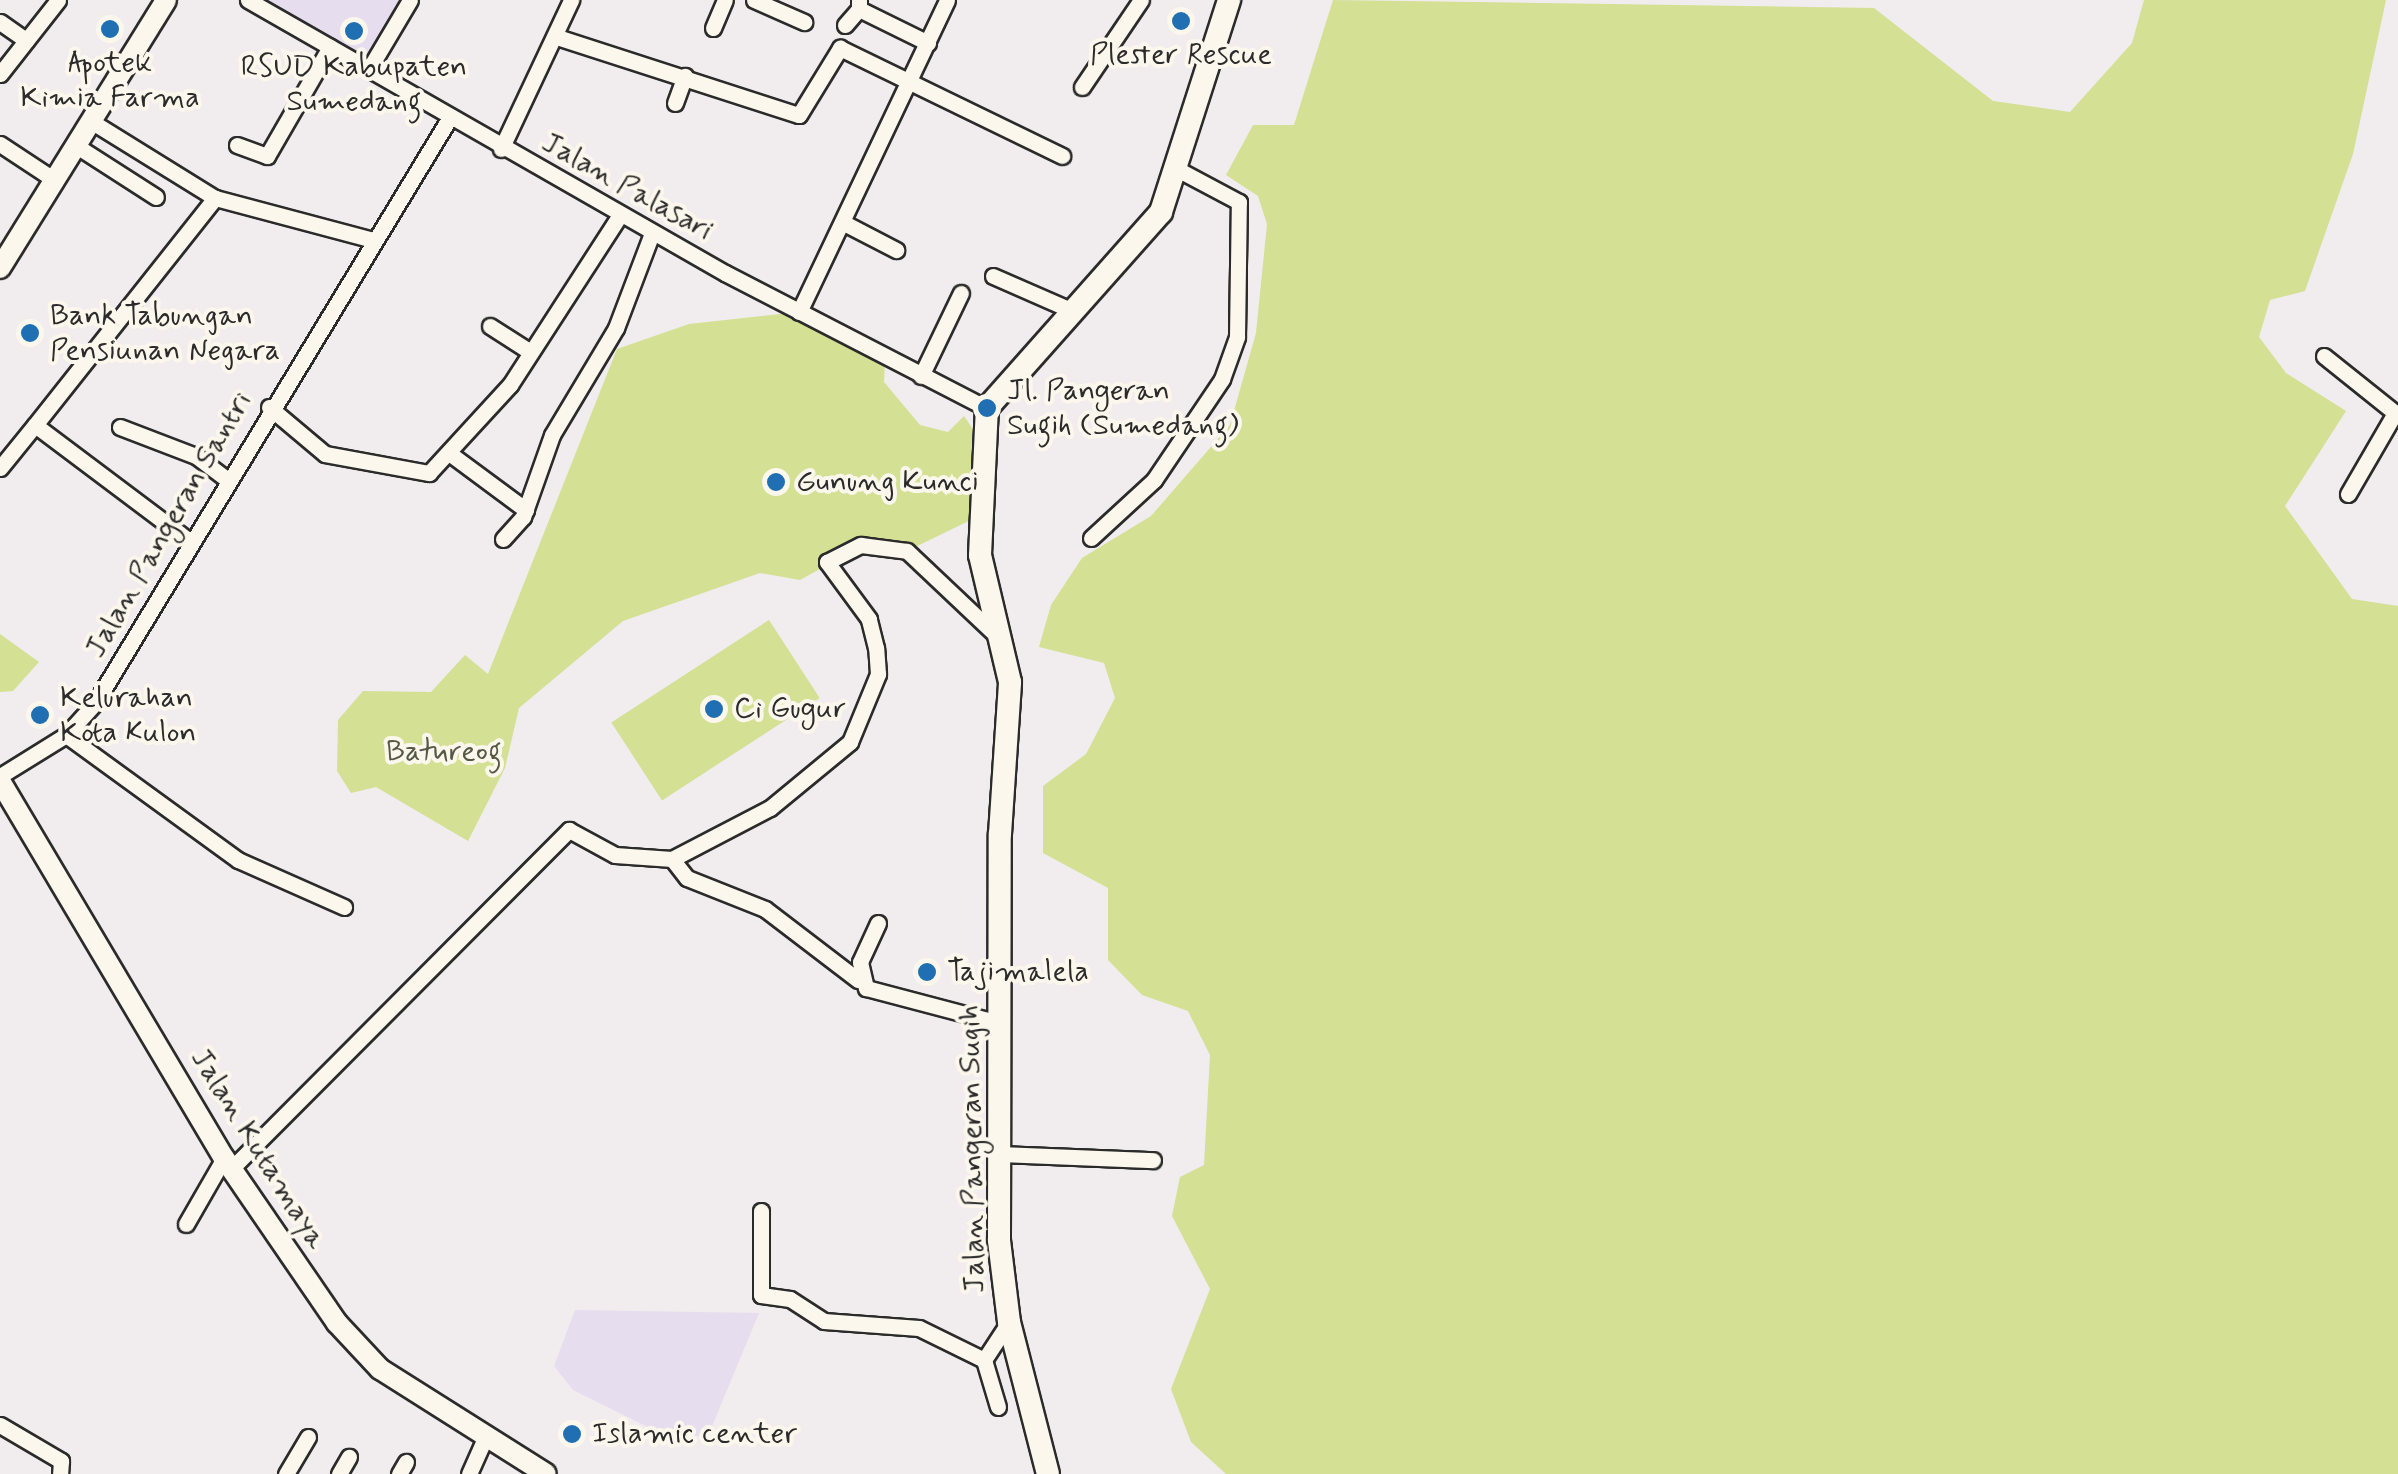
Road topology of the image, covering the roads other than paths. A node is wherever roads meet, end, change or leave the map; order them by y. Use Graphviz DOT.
graph roads {
  1 [pos="58,0"];
  2 [pos="166,0"];
  3 [pos="248,0"];
  4 [pos="410,0"];
  5 [pos="571,0"];
  6 [pos="725,0"];
  7 [pos="754,0"];
  8 [pos="947,0"];
  9 [pos="1141,0"];
  10 [pos="1229,0"];
  11 [pos="859,5"];
  12 [pos="0,22"];
  13 [pos="804,22"];
  14 [pos="845,24"];
  15 [pos="713,28"];
  16 [pos="556,37"];
  17 [pos="26,40"];
  18 [pos="928,43"];
  19 [pos="330,47"];
  20 [pos="368,70"];
  21 [pos="0,74"];
  22 [pos="685,76"];
  23 [pos="912,80"];
  24 [pos="1082,87"];
  25 [pos="676,103"];
  26 [pos="449,119"];
  27 [pos="91,121"];
  28 [pos="0,144"];
  29 [pos="75,145"];
  30 [pos="238,145"];
  31 [pos="501,149"];
  32 [pos="1062,156"];
  33 [pos="1178,168"];
  34 [pos="54,178"];
  35 [pos="156,197"];
  36 [pos="215,198"];
  37 [pos="620,215"];
  38 [pos="844,223"];
  39 [pos="652,233"];
  40 [pos="373,240"];
  41 [pos="896,250"];
  42 [pos="0,268"];
  43 [pos="993,276"];
  44 [pos="961,293"];
  45 [pos="1073,311"];
  46 [pos="798,312"];
  47 [pos="490,326"];
  48 [pos="529,351"];
  49 [pos="2324,356"];
  50 [pos="921,376"];
  51 [pos="269,407"];
  52 [pos="987,408"];
  53 [pos="2396,414"];
  54 [pos="35,425"];
  55 [pos="120,427"];
  56 [pos="449,452"];
  57 [pos="0,468"];
  58 [pos="227,480"];
  59 [pos="2348,494"];
  60 [pos="526,510"];
  61 [pos="1091,538"];
  62 [pos="503,539"];
  63 [pos="192,543"];
  64 [pos="1002,640"];
  65 [pos="66,735"];
  66 [pos="0,778"];
  67 [pos="672,859"];
  68 [pos="344,907"];
  69 [pos="878,924"];
  70 [pos="858,980"];
  71 [pos="999,1023"];
  72 [pos="1001,1154"];
  73 [pos="1153,1160"];
  74 [pos="227,1164"];
  75 [pos="762,1211"];
  76 [pos="186,1224"];
  77 [pos="1009,1322"];
  78 [pos="984,1360"];
  79 [pos="998,1406"];
  80 [pos="0,1425"];
  81 [pos="308,1437"];
  82 [pos="484,1441"];
  83 [pos="349,1456"];
  84 [pos="60,1474"];
  85 [pos="286,1474"];
  86 [pos="339,1474"];
  87 [pos="469,1474"];
  88 [pos="546,1474"];
  89 [pos="1048,1474"];
  1 -- 17 [label="street"];
  2 -- 27 [label="main road"];
  3 -- 19 [label="street, Jalan Palasari"];
  4 -- 20 [label="street"];
  5 -- 16 [label="street"];
  6 -- 15 [label="street"];
  7 -- 13 [label="street"];
  8 -- 18 [label="street"];
  9 -- 24 [label="street"];
  10 -- 33 [label="highway"];
  11 -- 14 [label="street"];
  11 -- 18 [label="street"];
  12 -- 17 [label="street"];
  16 -- 22 [label="street"];
  16 -- 31 [label="street"];
  17 -- 21 [label="street"];
  18 -- 23 [label="street"];
  19 -- 20 [label="street, Jalan Palasari"];
  19 -- 30 [label="street"];
  20 -- 26 [label="street, Jalan Palasari"];
  22 -- 23 [label="street"];
  22 -- 25 [label="street"];
  23 -- 32 [label="street"];
  23 -- 38 [label="street"];
  26 -- 31 [label="street, Jalan Palasari"];
  26 -- 40 [label="street, Jalan Pangeran Santri"];
  27 -- 29 [label="main road"];
  27 -- 36 [label="street"];
  28 -- 34 [label="street"];
  29 -- 34 [label="main road"];
  29 -- 35 [label="street"];
  31 -- 37 [label="street, Jalan Palasari"];
  33 -- 45 [label="highway"];
  33 -- 61 [label="street"];
  34 -- 42 [label="main road"];
  36 -- 40 [label="street"];
  36 -- 54 [label="street"];
  37 -- 39 [label="street, Jalan Palasari"];
  37 -- 48 [label="street"];
  38 -- 41 [label="street"];
  38 -- 46 [label="street"];
  39 -- 46 [label="street, Jalan Palasari"];
  39 -- 60 [label="street"];
  40 -- 51 [label="street, Jalan Pangeran Santri"];
  43 -- 45 [label="street"];
  44 -- 50 [label="street"];
  45 -- 52 [label="highway"];
  46 -- 50 [label="street, Jalan Palasari"];
  47 -- 48 [label="street"];
  48 -- 56 [label="street"];
  49 -- 53 [label="street"];
  50 -- 52 [label="street, Jalan Palasari"];
  51 -- 56 [label="street"];
  51 -- 58 [label="street, Jalan Pangeran Santri"];
  52 -- 64 [label="highway, Jalan Pangeran Sugih"];
  53 -- 59 [label="street"];
  54 -- 57 [label="street"];
  54 -- 63 [label="street"];
  55 -- 58 [label="street"];
  56 -- 60 [label="street"];
  58 -- 63 [label="street, Jalan Pangeran Santri"];
  60 -- 62 [label="street"];
  63 -- 65 [label="street, Jalan Pangeran Santri"];
  64 -- 67 [label="street"];
  64 -- 71 [label="highway, Jalan Pangeran Sugih"];
  65 -- 66 [label="street, Jalan Pangeran Santri"];
  65 -- 68 [label="street"];
  66 -- 74 [label="main road, Jalan Kutamaya"];
  67 -- 70 [label="street"];
  67 -- 74 [label="street"];
  69 -- 70 [label="street"];
  70 -- 71 [label="street"];
  71 -- 72 [label="highway, Jalan Pangeran Sugih"];
  72 -- 73 [label="street"];
  72 -- 77 [label="highway, Jalan Pangeran Sugih"];
  74 -- 76 [label="street"];
  74 -- 82 [label="main road, Jalan Kutamaya"];
  75 -- 78 [label="street"];
  77 -- 78 [label="street"];
  77 -- 89 [label="highway, Jalan Pangeran Sugih"];
  78 -- 79 [label="street"];
  80 -- 84 [label="street"];
  81 -- 85 [label="street"];
  82 -- 87 [label="street"];
  82 -- 88 [label="main road, Jalan Kutamaya"];
  83 -- 86 [label="street"];
}
